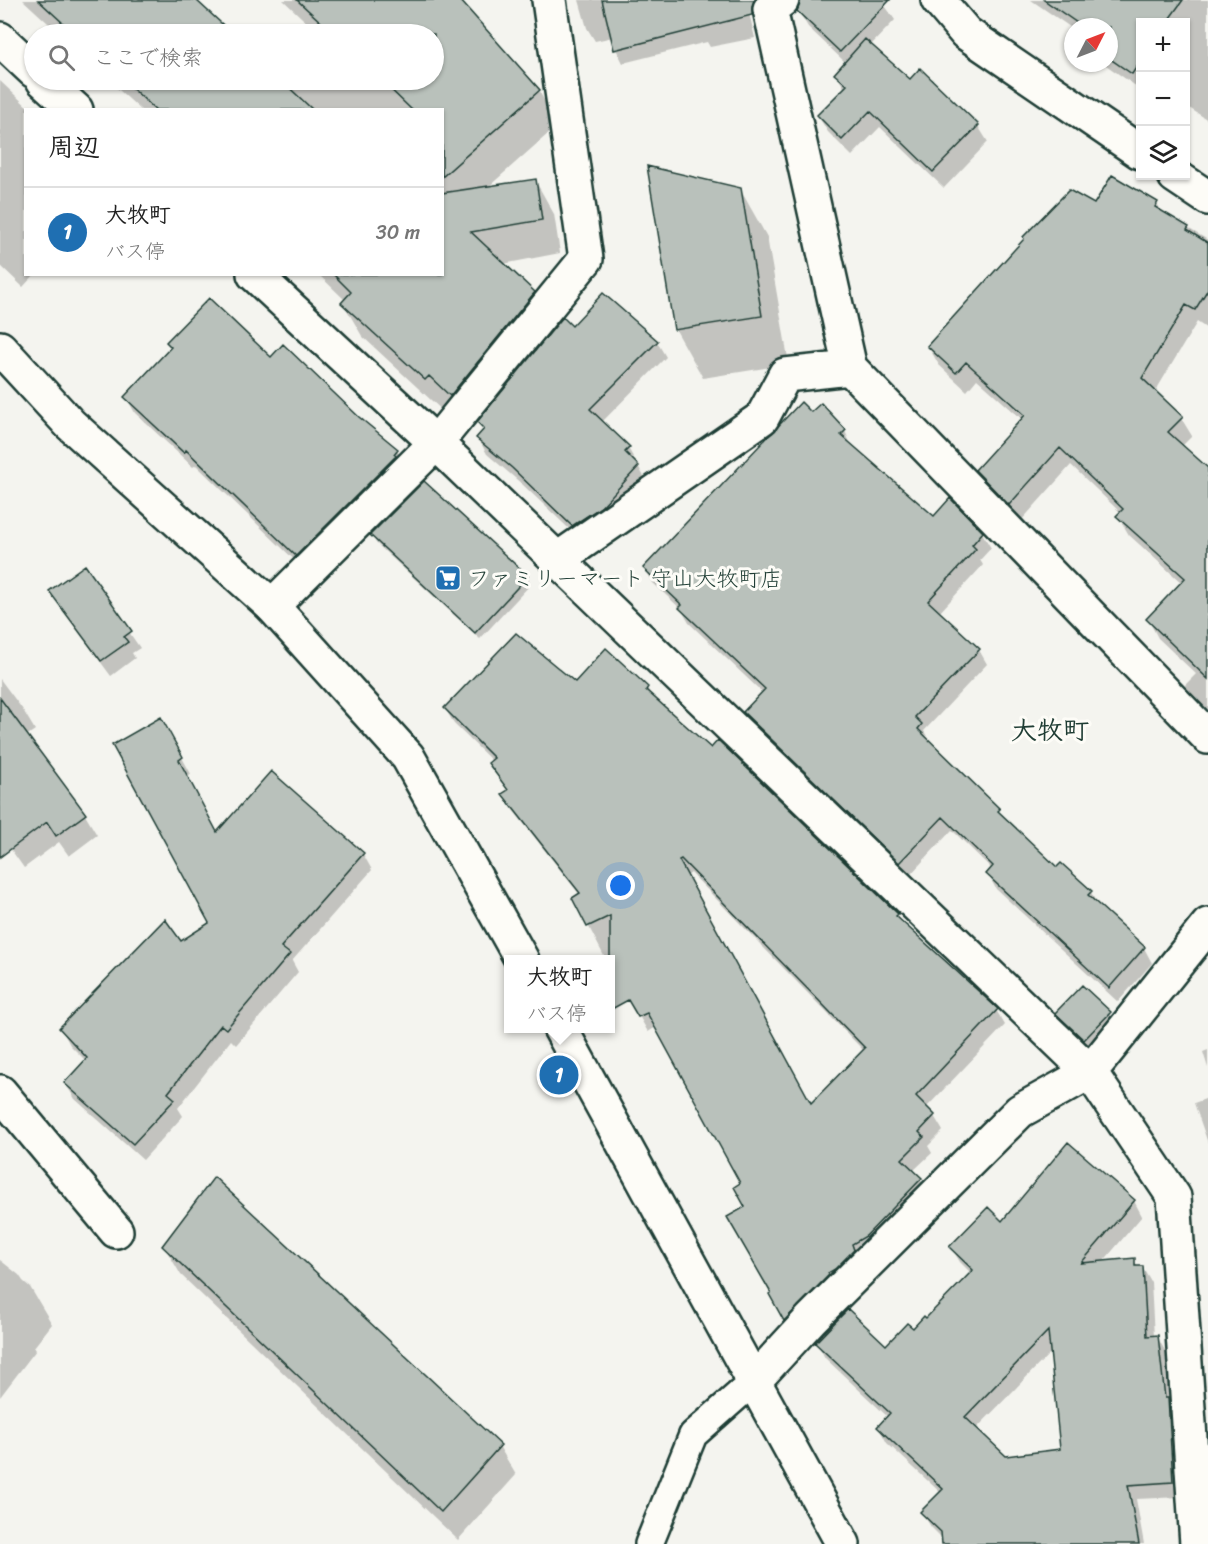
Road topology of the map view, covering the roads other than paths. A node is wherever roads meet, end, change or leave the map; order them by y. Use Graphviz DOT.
graph roads {
  1 [pos="549,0"];
  2 [pos="782,0"];
  3 [pos="938,0"];
  4 [pos="0,39"];
  5 [pos="24,62"];
  6 [pos="55,90"];
  7 [pos="74,108"];
  8 [pos="1136,149"];
  9 [pos="1182,180"];
  10 [pos="1208,198"];
  11 [pos="256,276"];
  12 [pos="0,348"];
  13 [pos="850,368"];
  14 [pos="436,443"];
  15 [pos="558,559"];
  16 [pos="272,606"];
  17 [pos="1208,737"];
  18 [pos="1208,925"];
  19 [pos="519,955"];
  20 [pos="562,1033"];
  21 [pos="1090,1072"];
  22 [pos="0,1092"];
  23 [pos="116,1230"];
  24 [pos="754,1381"];
  25 [pos="649,1544"];
  26 [pos="843,1544"];
  27 [pos="1197,1544"];
  1 -- 14 [label="street"];
  2 -- 13 [label="street"];
  3 -- 8 [label="street"];
  4 -- 5 [label="street"];
  6 -- 7 [label="street"];
  9 -- 10 [label="street"];
  11 -- 14 [label="street"];
  12 -- 16 [label="street"];
  13 -- 15 [label="street"];
  13 -- 17 [label="street"];
  14 -- 15 [label="street"];
  14 -- 16 [label="street"];
  15 -- 21 [label="street"];
  16 -- 19 [label="street"];
  18 -- 21 [label="street"];
  20 -- 24 [label="street"];
  21 -- 24 [label="street"];
  21 -- 27 [label="street"];
  22 -- 23 [label="street"];
  24 -- 25 [label="lane"];
  24 -- 26 [label="street"];
}
